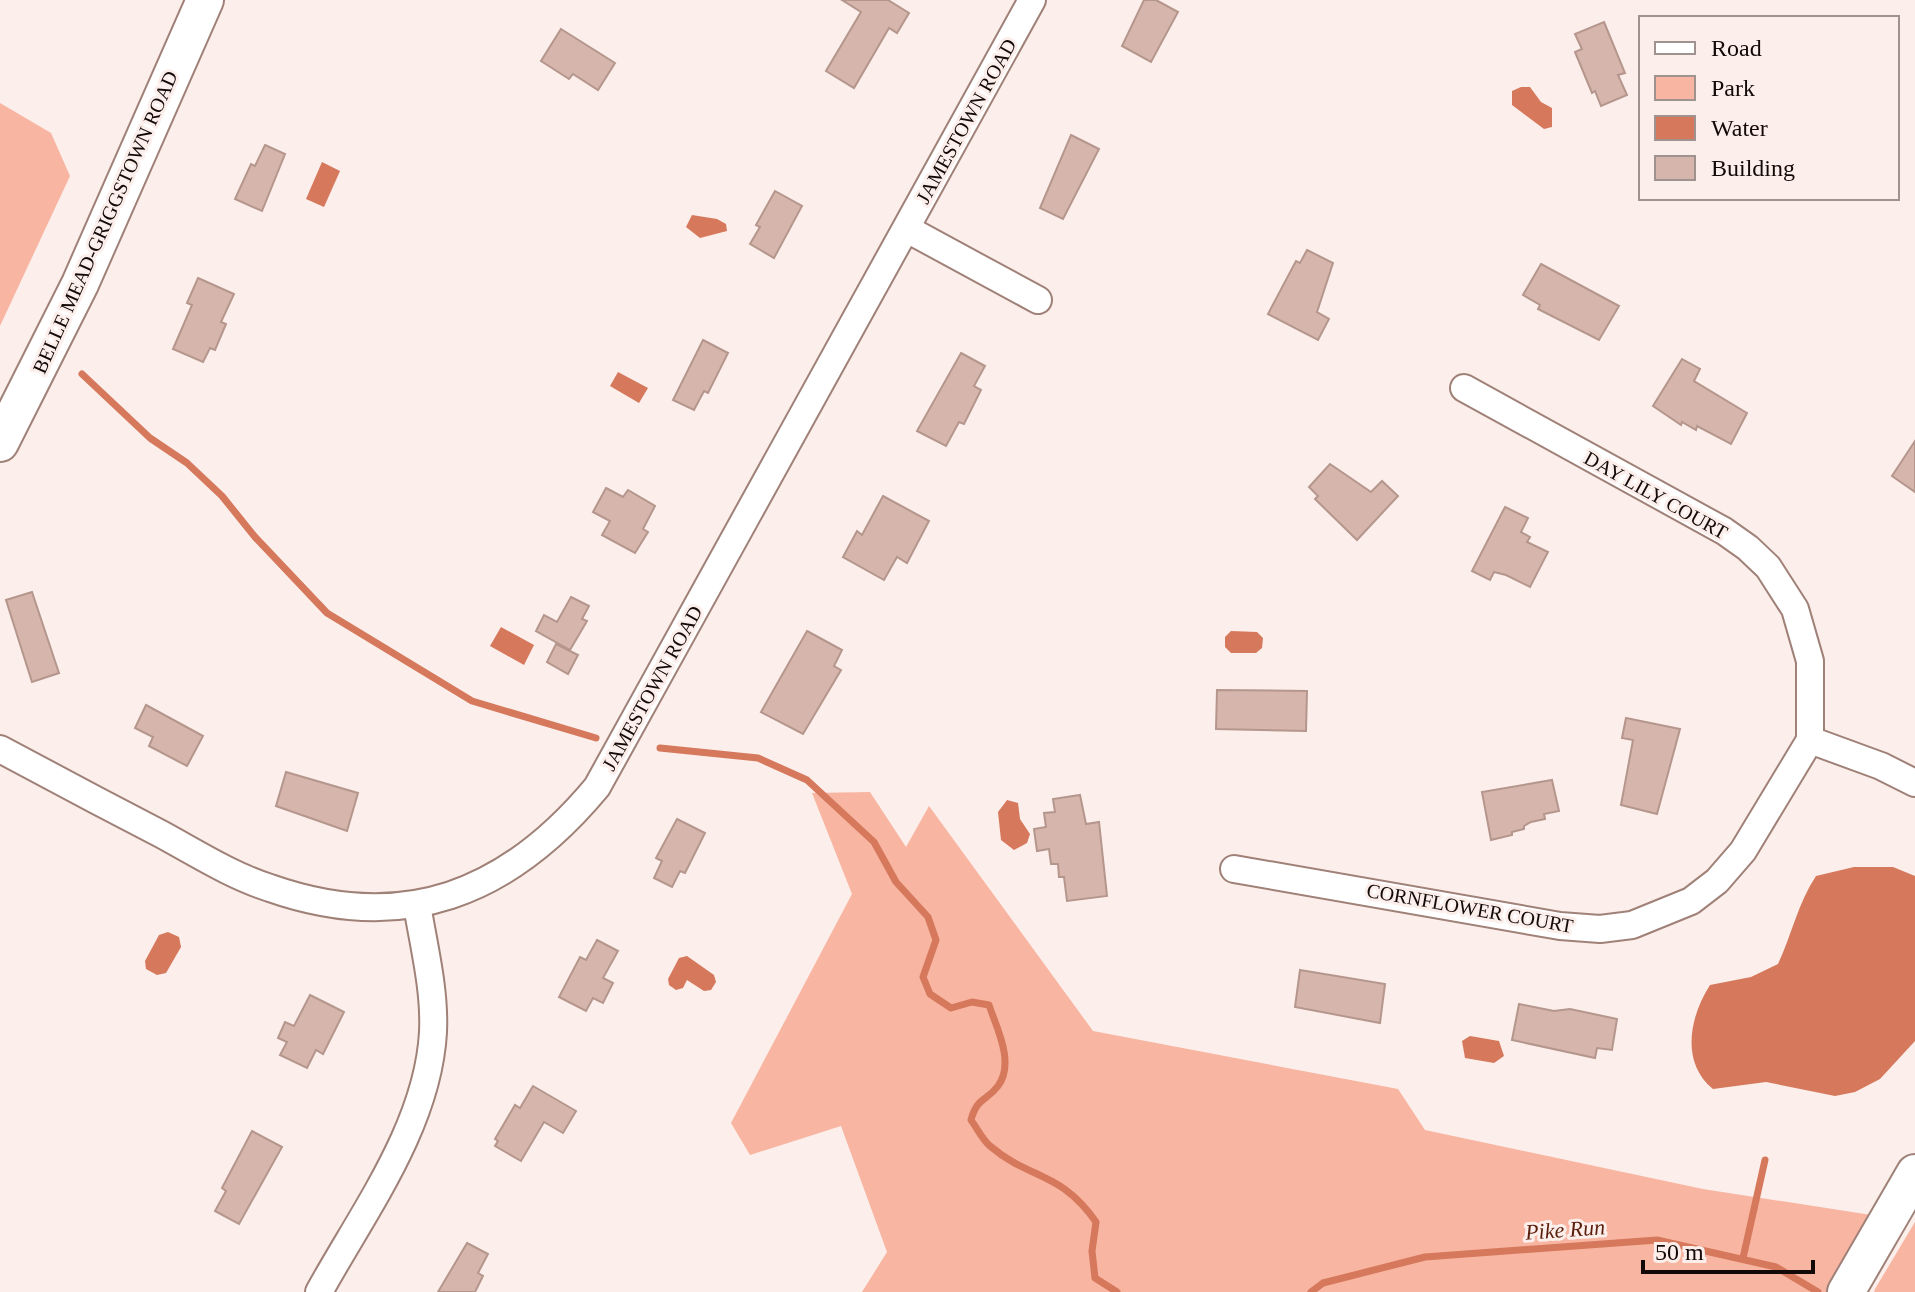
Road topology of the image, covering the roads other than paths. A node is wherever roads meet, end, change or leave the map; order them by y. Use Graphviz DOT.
graph roads {
  1 [pos="205,0"];
  2 [pos="1032,0"];
  3 [pos="907,229"];
  4 [pos="1038,300"];
  5 [pos="1464,388"];
  6 [pos="0,443"];
  7 [pos="1810,740"];
  8 [pos="0,749"];
  9 [pos="1915,783"];
  10 [pos="1234,869"];
  11 [pos="417,905"];
  12 [pos="1915,1173"];
  13 [pos="1852,1283"];
  14 [pos="319,1292"];
  1 -- 6 [label="street, BELLE MEAD-GRIGGSTOWN ROAD"];
  2 -- 3 [label="street, JAMESTOWN ROAD"];
  3 -- 4 [label="street"];
  3 -- 11 [label="street, JAMESTOWN ROAD"];
  5 -- 7 [label="street, DAY LILY COURT"];
  7 -- 9 [label="street"];
  7 -- 10 [label="street, CORNFLOWER COURT"];
  8 -- 11 [label="street, JAMESTOWN ROAD"];
  11 -- 14 [label="street"];
  12 -- 13 [label="street"];
}
